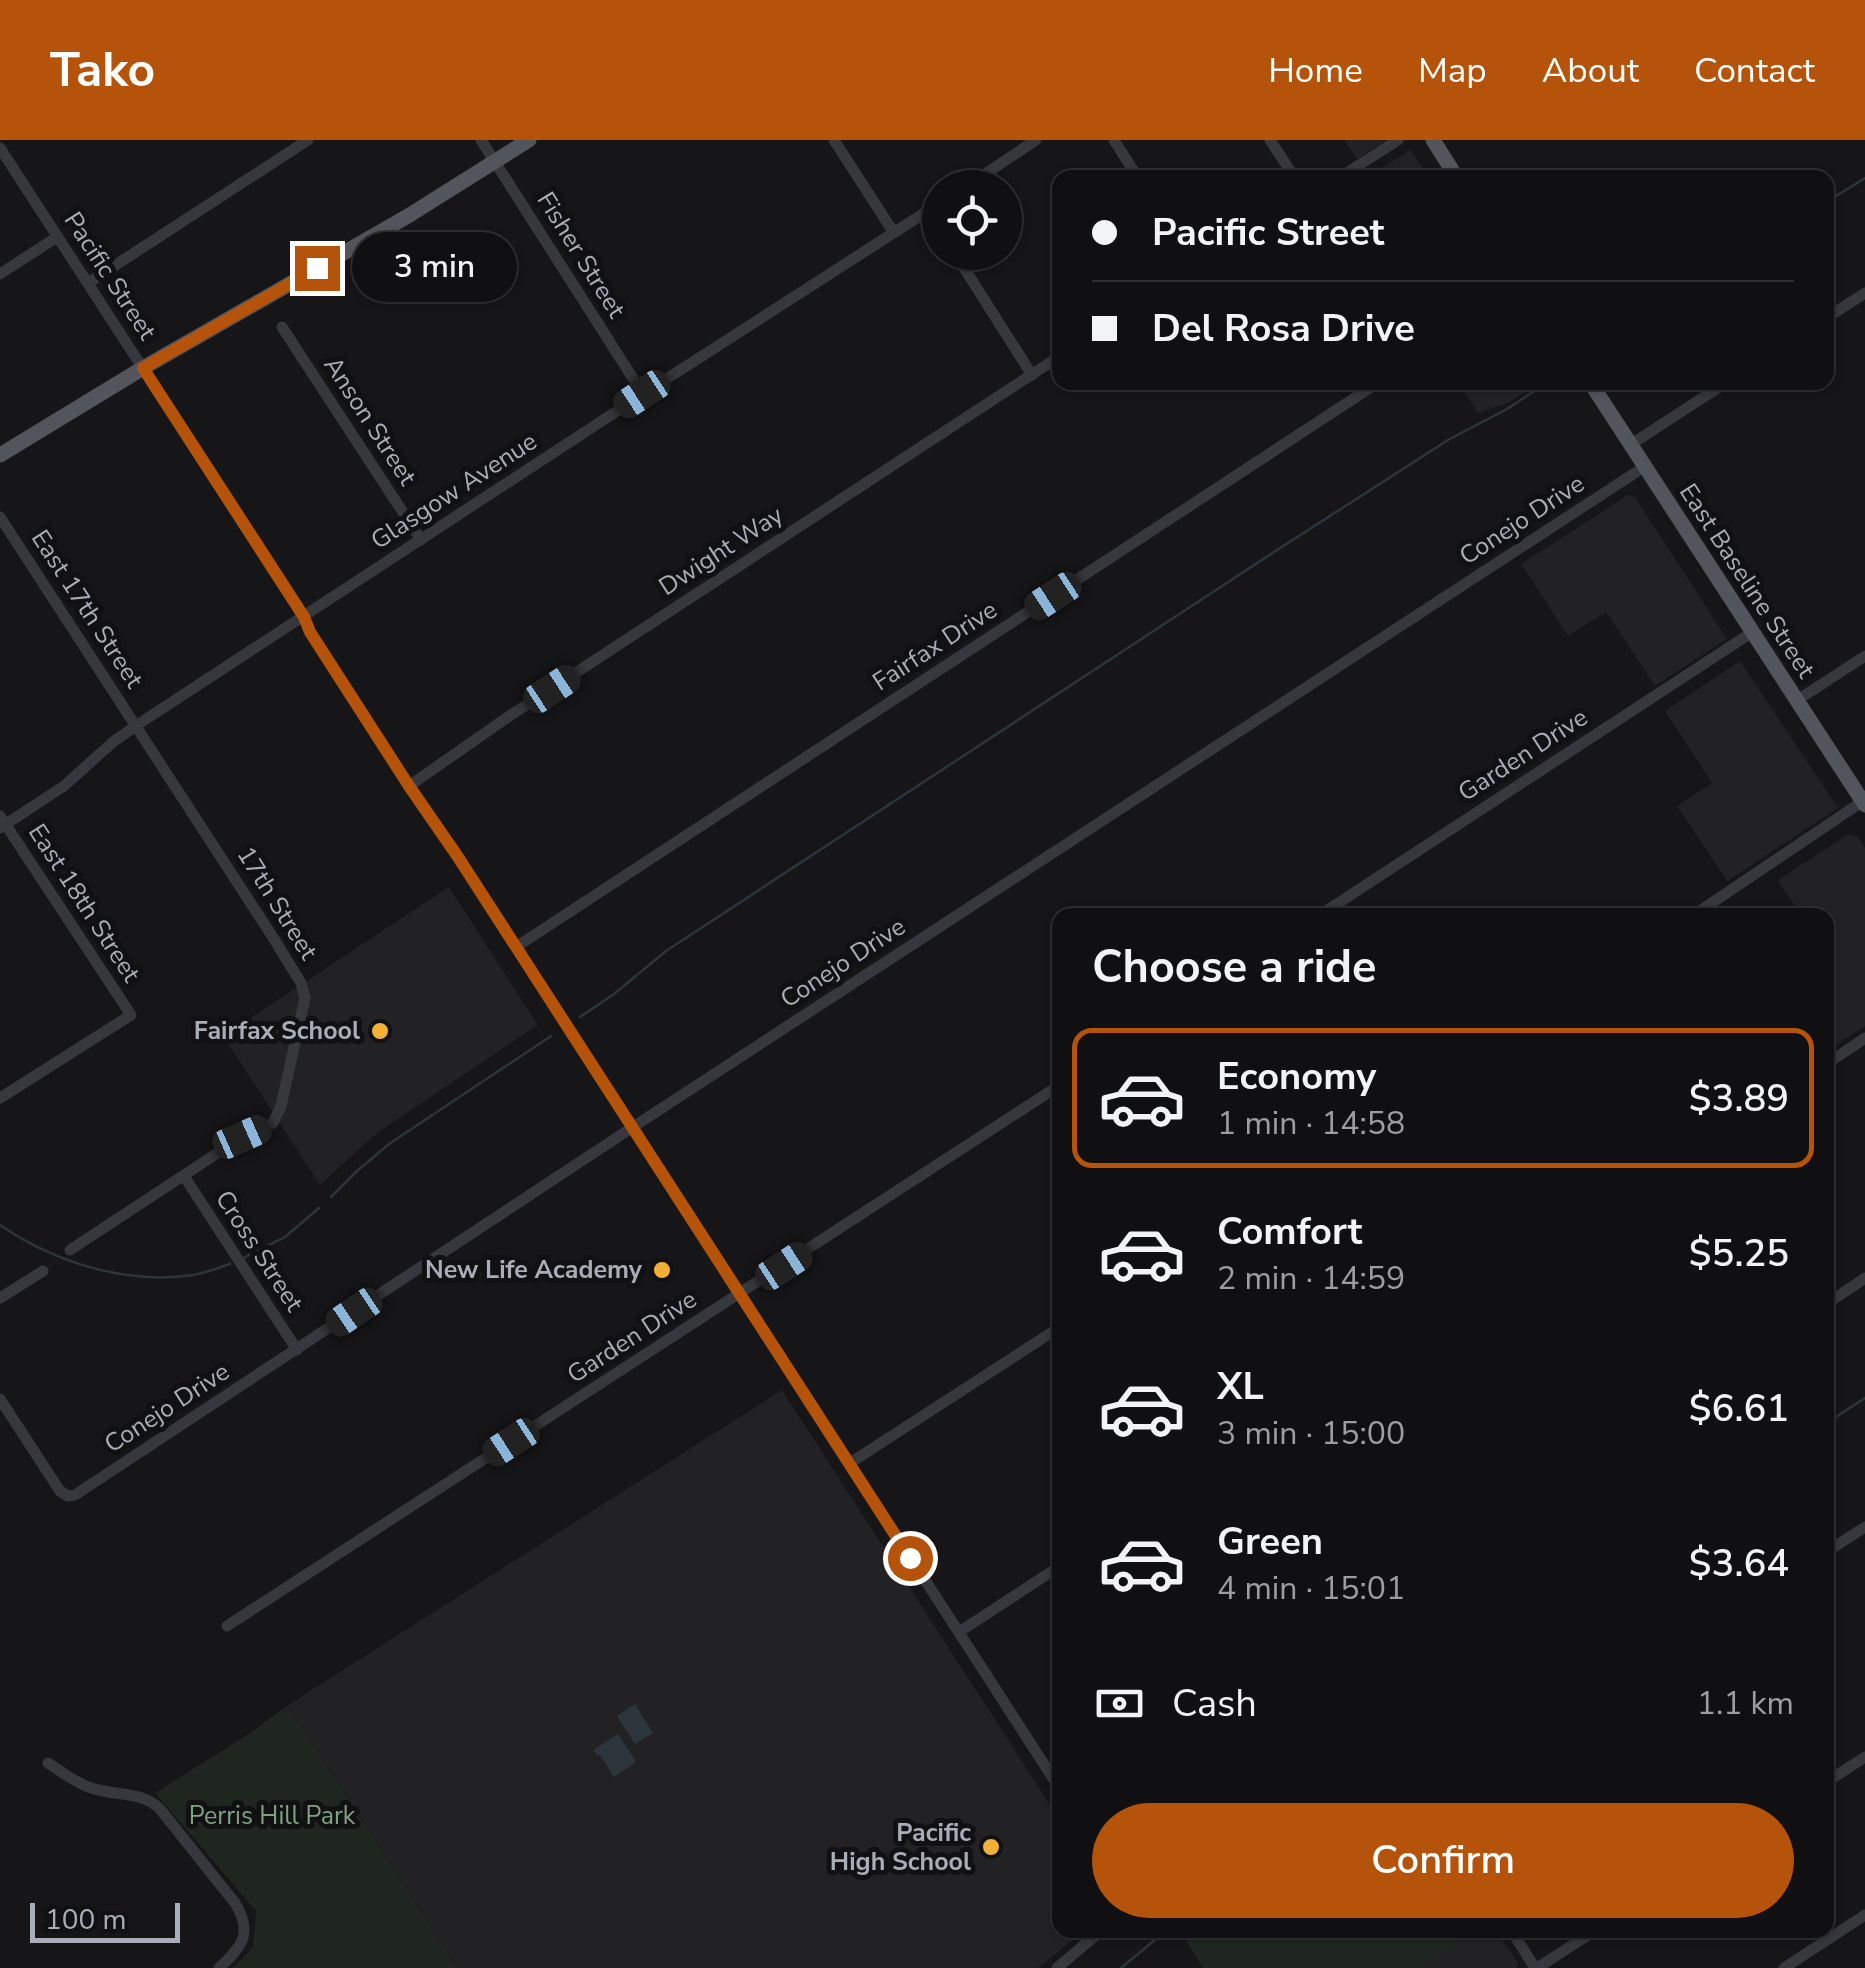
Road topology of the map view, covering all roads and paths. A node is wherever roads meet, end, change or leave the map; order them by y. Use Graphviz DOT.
graph roads {
  1 [pos="308,140"];
  2 [pos="481,140"];
  3 [pos="529,140"];
  4 [pos="834,140"];
  5 [pos="1036,140"];
  6 [pos="1114,140"];
  7 [pos="1270,140"];
  8 [pos="1398,140"];
  9 [pos="1432,140"];
  10 [pos="0,148"];
  11 [pos="495,162"];
  12 [pos="991,170"];
  13 [pos="1133,170"];
  14 [pos="1290,170"];
  15 [pos="1351,170"];
  16 [pos="1452,170"];
  17 [pos="922,216"];
  18 [pos="894,232"];
  19 [pos="58,237"];
  20 [pos="965,270"];
  21 [pos="0,274"];
  22 [pos="88,283"];
  23 [pos="1865,293"];
  24 [pos="1834,313"];
  25 [pos="282,328"];
  26 [pos="1052,361"];
  27 [pos="143,368"];
  28 [pos="1032,375"];
  29 [pos="1367,390"];
  30 [pos="1595,390"];
  31 [pos="1715,390"];
  32 [pos="642,394"];
  33 [pos="1630,445"];
  34 [pos="0,455"];
  35 [pos="1644,467"];
  36 [pos="0,517"];
  37 [pos="421,540"];
  38 [pos="304,617"];
  39 [pos="1751,633"];
  40 [pos="1865,656"];
  41 [pos="1796,700"];
  42 [pos="138,725"];
  43 [pos="409,786"];
  44 [pos="1864,803"];
  45 [pos="2,822"];
  46 [pos="1331,908"];
  47 [pos="1704,908"];
  48 [pos="516,946"];
  49 [pos="1865,1038"];
  50 [pos="1834,1059"];
  51 [pos="1052,1090"];
  52 [pos="0,1098"];
  53 [pos="633,1127"];
  54 [pos="184,1176"];
  55 [pos="70,1250"];
  56 [pos="43,1272"];
  57 [pos="1865,1278"];
  58 [pos="740,1294"];
  59 [pos="0,1298"];
  60 [pos="1834,1299"];
  61 [pos="1052,1332"];
  62 [pos="296,1350"];
  63 [pos="0,1399"];
  64 [pos="850,1463"];
  65 [pos="1865,1527"];
  66 [pos="1834,1548"];
  67 [pos="1052,1571"];
  68 [pos="227,1626"];
  69 [pos="960,1632"];
  70 [pos="1865,1757"];
  71 [pos="48,1764"];
  72 [pos="1052,1776"];
  73 [pos="1834,1777"];
  74 [pos="1865,1915"];
  75 [pos="1834,1935"];
  76 [pos="1093,1938"];
  77 [pos="1516,1938"];
  78 [pos="1583,1938"];
  79 [pos="1830,1938"];
  80 [pos="219,1968"];
  81 [pos="1057,1968"];
  82 [pos="1536,1968"];
  83 [pos="1784,1968"];
  1 -- 22 [label="street"];
  2 -- 11 [label="street, Fisher Street"];
  3 -- 11 [label="main road"];
  4 -- 18 [label="street"];
  5 -- 12 [label="street"];
  6 -- 13 [label="street"];
  7 -- 14 [label="street"];
  8 -- 15 [label="street"];
  9 -- 16 [label="main road"];
  10 -- 19 [label="street, Pacific Street"];
  11 -- 27 [label="main road"];
  11 -- 32 [label="street, Fisher Street"];
  17 -- 18 [label="street, Glasgow Avenue"];
  18 -- 32 [label="street, Glasgow Avenue"];
  19 -- 21 [label="street"];
  19 -- 22 [label="street, Pacific Street"];
  20 -- 28 [label="street"];
  22 -- 27 [label="street, Pacific Street"];
  23 -- 24 [label="street"];
  25 -- 37 [label="street, Anson Street"];
  26 -- 28 [label="street, Dwight Way"];
  27 -- 34 [label="main road"];
  27 -- 38 [label="street, Pacific Street"];
  28 -- 43 [label="street, Dwight Way"];
  29 -- 48 [label="street, Fairfax Drive"];
  30 -- 33 [label="main road, East Baseline Street"];
  31 -- 33 [label="street"];
  32 -- 37 [label="street, Glasgow Avenue"];
  33 -- 35 [label="main road, East Baseline Street"];
  35 -- 39 [label="main road, East Baseline Street"];
  35 -- 53 [label="street, Conejo Drive"];
  36 -- 42 [label="street, East 17th Street"];
  37 -- 38 [label="street, Glasgow Avenue"];
  38 -- 42 [label="street, Glasgow Avenue"];
  38 -- 43 [label="street, Pacific Street"];
  39 -- 41 [label="main road, East Baseline Street"];
  39 -- 46 [label="street, Garden Drive"];
  40 -- 41 [label="street"];
  41 -- 44 [label="main road, East Baseline Street"];
  42 -- 45 [label="street, Glasgow Avenue"];
  42 -- 54 [label="street, 17th Street"];
  43 -- 48 [label="street, Pacific Street"];
  44 -- 47 [label="street"];
  45 -- 52 [label="street, East 18th Street"];
  48 -- 53 [label="street, Pacific Street"];
  49 -- 50 [label="street"];
  51 -- 58 [label="street, Garden Drive"];
  53 -- 58 [label="street, Pacific Street"];
  53 -- 62 [label="street, Conejo Drive"];
  54 -- 55 [label="street"];
  54 -- 62 [label="street, Cross Street"];
  56 -- 59 [label="street"];
  57 -- 60 [label="street"];
  58 -- 64 [label="street, Pacific Street"];
  58 -- 68 [label="street, Garden Drive"];
  61 -- 64 [label="street"];
  62 -- 63 [label="street, Conejo Drive"];
  64 -- 69 [label="street, Pacific Street"];
  65 -- 66 [label="street"];
  67 -- 69 [label="street"];
  69 -- 72 [label="street, Pacific Street"];
  70 -- 73 [label="street"];
  71 -- 80 [label="street"];
  74 -- 75 [label="street"];
  76 -- 81 [label="street"];
  77 -- 82 [label="street"];
  78 -- 82 [label="street"];
  79 -- 83 [label="street"];
}
